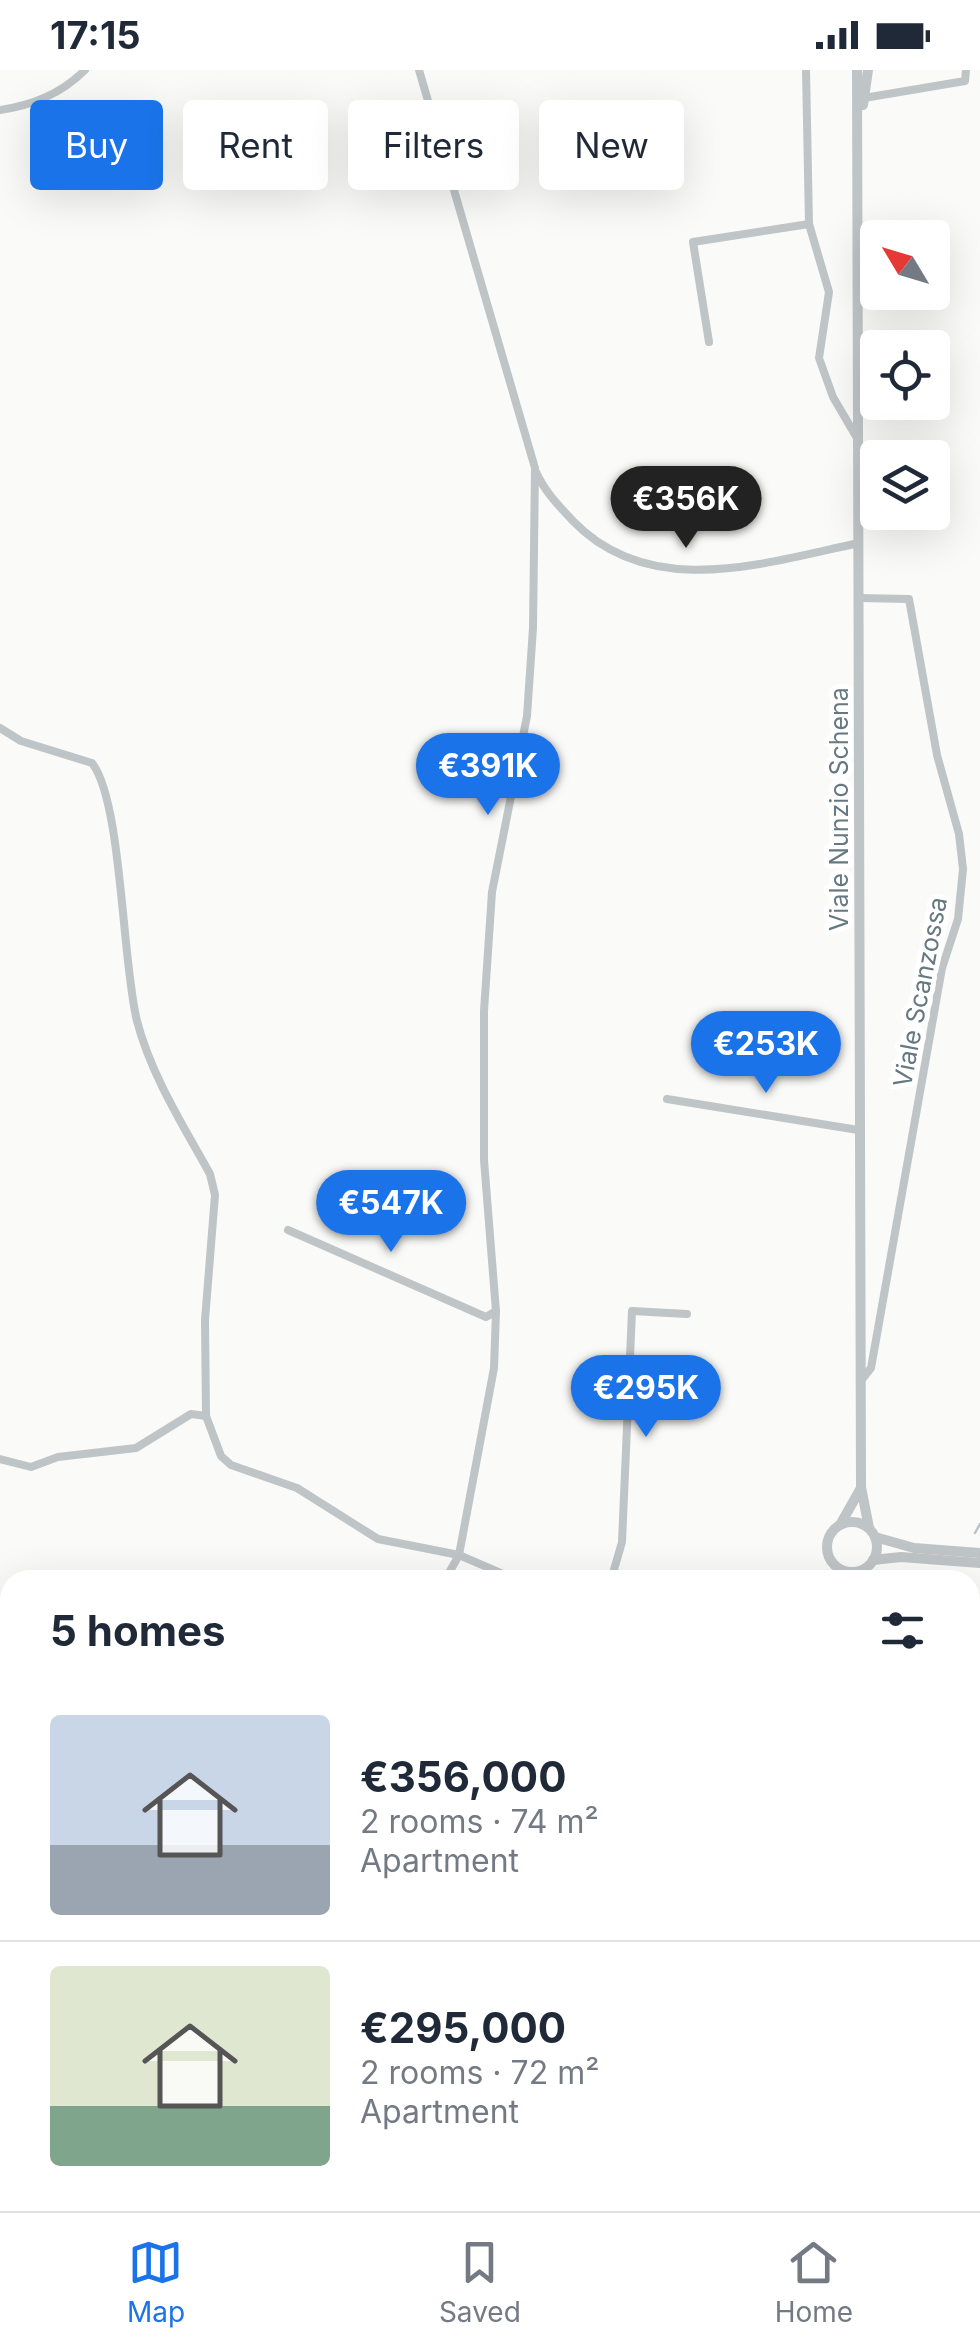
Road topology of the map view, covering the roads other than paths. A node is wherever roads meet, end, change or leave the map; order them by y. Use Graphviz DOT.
graph roads {
  1 [pos="85,70"];
  2 [pos="419,70"];
  3 [pos="806,70"];
  4 [pos="856,70"];
  5 [pos="868,70"];
  6 [pos="966,70"];
  7 [pos="864,98"];
  8 [pos="0,110"];
  9 [pos="860,130"];
  10 [pos="809,224"];
  11 [pos="709,342"];
  12 [pos="859,442"];
  13 [pos="534,468"];
  14 [pos="859,542"];
  15 [pos="859,598"];
  16 [pos="0,728"];
  17 [pos="667,1099"];
  18 [pos="858,1130"];
  19 [pos="288,1230"];
  20 [pos="496,1311"];
  21 [pos="687,1314"];
  22 [pos="860,1382"];
  23 [pos="206,1416"];
  24 [pos="0,1458"];
  25 [pos="861,1487"];
  26 [pos="840,1525"];
  27 [pos="872,1532"];
  28 [pos="980,1552"];
  29 [pos="459,1555"];
  30 [pos="871,1563"];
  31 [pos="980,1564"];
  32 [pos="451,1570"];
  33 [pos="494,1570"];
  34 [pos="614,1570"];
  35 [pos="841,1570"];
  36 [pos="862,1570"];
  37 [pos="869,1570"];
  1 -- 8 [label="street"];
  2 -- 13 [label="street"];
  3 -- 10 [label="street"];
  4 -- 9 [label="street, Viale Nunzio Schena"];
  5 -- 7 [label="street, Viale Nunzio Schena"];
  6 -- 7 [label="street"];
  7 -- 9 [label="street, Viale Nunzio Schena"];
  9 -- 12 [label="street, Viale Nunzio Schena"];
  10 -- 11 [label="street"];
  10 -- 12 [label="street"];
  12 -- 14 [label="street, Viale Nunzio Schena"];
  13 -- 14 [label="street"];
  13 -- 20 [label="street"];
  14 -- 15 [label="street, Viale Nunzio Schena"];
  15 -- 18 [label="street, Viale Nunzio Schena"];
  15 -- 22 [label="street, Viale Scanzossa"];
  16 -- 23 [label="street"];
  17 -- 18 [label="street"];
  18 -- 22 [label="street, Viale Nunzio Schena"];
  19 -- 20 [label="street"];
  20 -- 29 [label="street"];
  21 -- 34 [label="street"];
  22 -- 25 [label="street, Viale Nunzio Schena"];
  23 -- 24 [label="street"];
  23 -- 29 [label="street"];
  25 -- 26 [label="street, Viale Nunzio Schena"];
  25 -- 27 [label="street, Viale Nunzio Schena"];
  26 -- 27 [label="street"];
  26 -- 35 [label="street"];
  27 -- 28 [label="street"];
  27 -- 30 [label="street"];
  29 -- 32 [label="street"];
  29 -- 33 [label="street"];
  30 -- 31 [label="street"];
  30 -- 36 [label="street"];
  30 -- 37 [label="street"];
}
